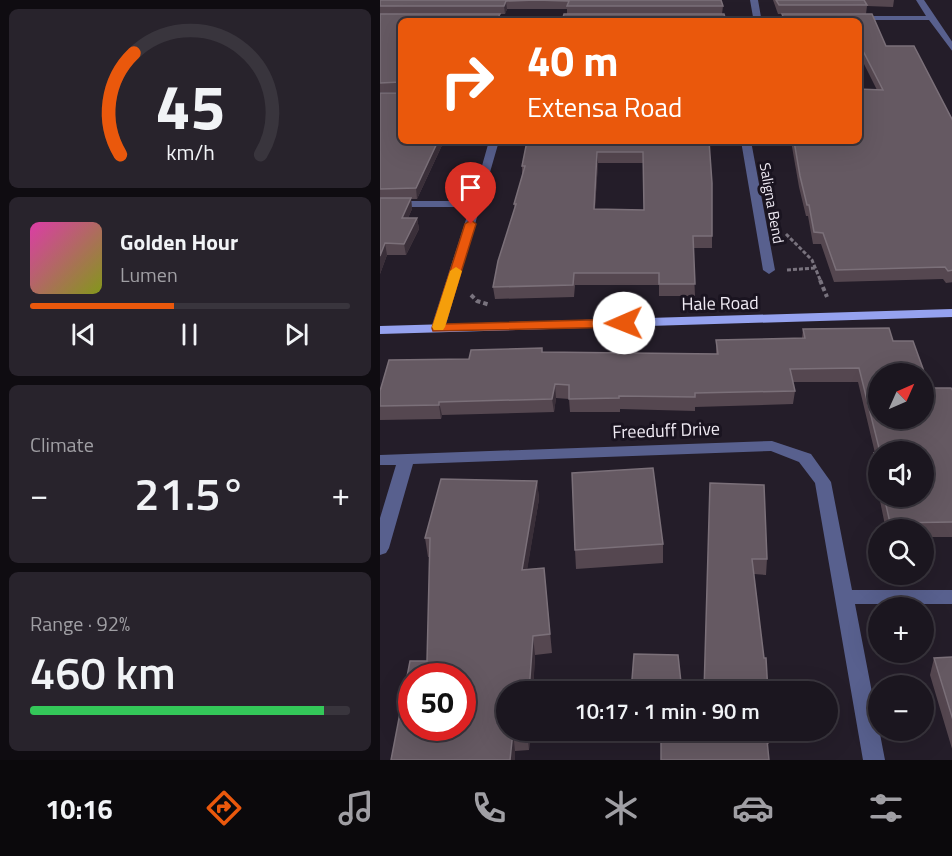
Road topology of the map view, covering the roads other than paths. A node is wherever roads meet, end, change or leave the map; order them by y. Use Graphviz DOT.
graph roads {
  1 [pos="754,0"];
  2 [pos="920,0"];
  3 [pos="758,18"];
  4 [pos="842,18"];
  5 [pos="930,18"];
  6 [pos="953,50"];
  7 [pos="493,144"];
  8 [pos="747,144"];
  9 [pos="380,204"];
  10 [pos="477,204"];
  11 [pos="768,270"];
  12 [pos="953,313"];
  13 [pos="438,328"];
  14 [pos="380,330"];
  15 [pos="406,459"];
  16 [pos="380,460"];
  17 [pos="380,548"];
  18 [pos="844,597"];
  19 [pos="953,597"];
  20 [pos="874,760"];
  1 -- 3 [label="street"];
  2 -- 5 [label="street"];
  4 -- 5 [label="street"];
  5 -- 6 [label="street"];
  7 -- 10 [label="street"];
  8 -- 11 [label="street, Saligna Bend"];
  9 -- 10 [label="street"];
  10 -- 13 [label="street"];
  12 -- 13 [label="main road, Hale Road"];
  13 -- 14 [label="main road, Hale Road"];
  15 -- 16 [label="street, Freeduff Drive"];
  15 -- 17 [label="street"];
  15 -- 18 [label="street, Freeduff Drive"];
  18 -- 19 [label="street"];
  18 -- 20 [label="street, Freeduff Drive"];
}
